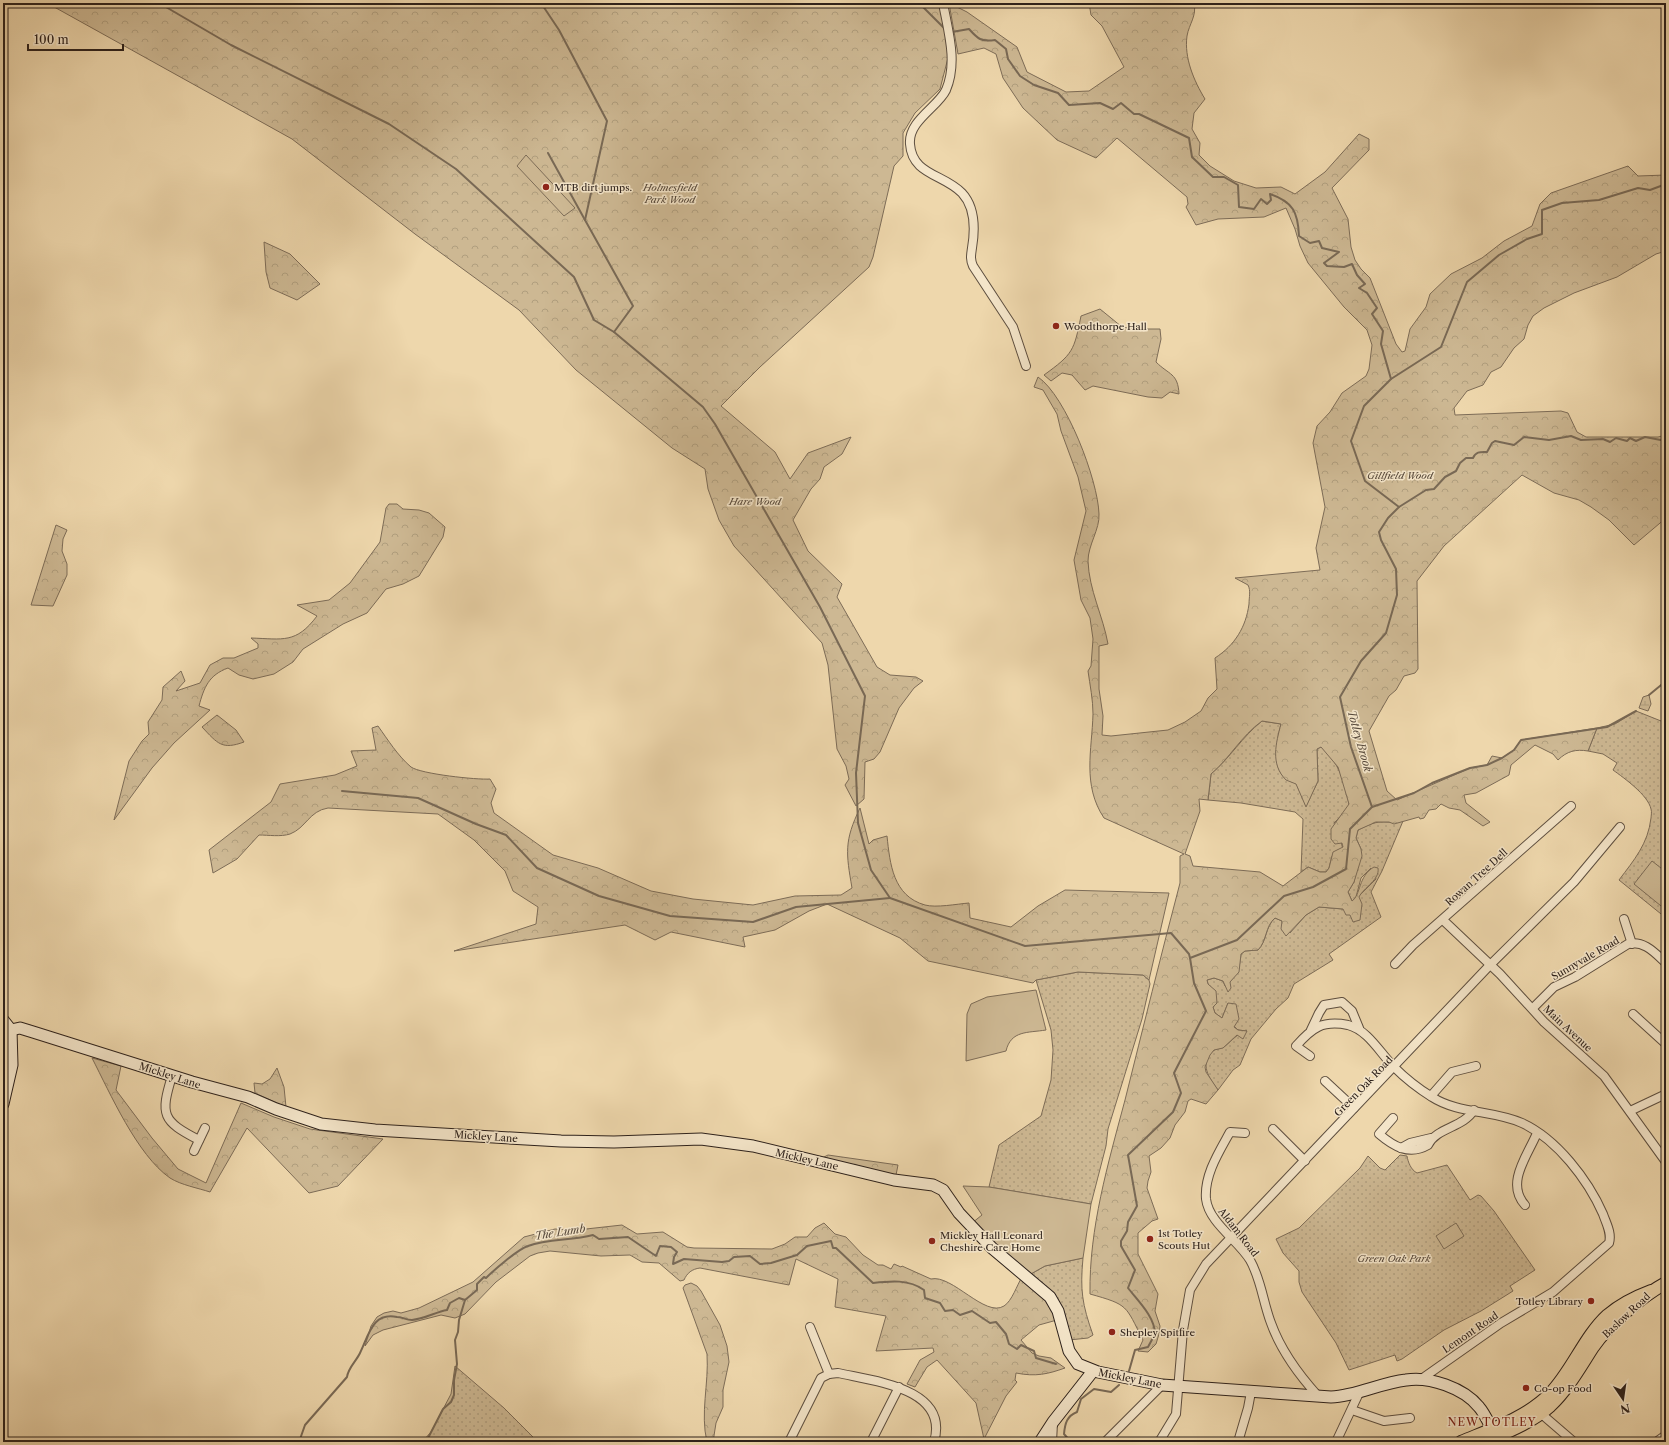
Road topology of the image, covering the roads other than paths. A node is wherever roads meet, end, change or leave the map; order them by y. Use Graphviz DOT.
graph roads {
  1 [pos="943,3"];
  2 [pos="1026,366"];
  3 [pos="1571,806"];
  4 [pos="1620,827"];
  5 [pos="1624,919"];
  6 [pos="1443,920"];
  7 [pos="1632,944"];
  8 [pos="1666,962"];
  9 [pos="1395,964"];
  10 [pos="1490,965"];
  11 [pos="1532,1008"];
  12 [pos="1633,1014"];
  13 [pos="3,1020"];
  14 [pos="1359,1028"];
  15 [pos="11,1030"];
  16 [pos="1311,1030"];
  17 [pos="1666,1044"];
  18 [pos="1310,1056"];
  19 [pos="1476,1066"];
  20 [pos="1394,1067"];
  21 [pos="172,1076"];
  22 [pos="1325,1081"];
  23 [pos="1666,1094"];
  24 [pos="1431,1096"];
  25 [pos="3,1104"];
  26 [pos="1354,1108"];
  27 [pos="1474,1110"];
  28 [pos="1630,1111"];
  29 [pos="1393,1118"];
  30 [pos="205,1128"];
  31 [pos="1273,1129"];
  32 [pos="1245,1133"];
  33 [pos="1537,1133"];
  34 [pos="199,1140"];
  35 [pos="194,1151"];
  36 [pos="1305,1161"];
  37 [pos="1666,1162"];
  38 [pos="1526,1205"];
  39 [pos="1232,1237"];
  40 [pos="1666,1283"];
  41 [pos="810,1327"];
  42 [pos="1093,1371"];
  43 [pos="829,1374"];
  44 [pos="1420,1380"];
  45 [pos="1162,1385"];
  46 [pos="1179,1386"];
  47 [pos="898,1387"];
  48 [pos="1251,1392"];
  49 [pos="1359,1393"];
  50 [pos="1318,1396"];
  51 [pos="1352,1410"];
  52 [pos="1538,1410"];
  53 [pos="1410,1418"];
  54 [pos="1053,1422"];
  55 [pos="1494,1433"];
  56 [pos="1666,1435"];
  57 [pos="789,1442"];
  58 [pos="871,1442"];
  59 [pos="934,1442"];
  60 [pos="1040,1442"];
  61 [pos="1052,1442"];
  62 [pos="1105,1442"];
  63 [pos="1159,1442"];
  64 [pos="1238,1442"];
  65 [pos="1336,1442"];
  66 [pos="1461,1442"];
  67 [pos="1484,1442"];
  68 [pos="1574,1442"];
  69 [pos="1656,1442"];
  1 -- 2 [label="street"];
  3 -- 6 [label="street, Rowan Tree Dell"];
  4 -- 10 [label="street, Green Oak Road"];
  5 -- 7 [label="street, Sunnyvale Road"];
  6 -- 9 [label="street, Rowan Tree Dell"];
  6 -- 10 [label="street, Main Avenue"];
  7 -- 8 [label="street, Sunnyvale Road"];
  7 -- 11 [label="street, Sunnyvale Road"];
  10 -- 11 [label="street, Main Avenue"];
  10 -- 20 [label="street, Green Oak Road"];
  11 -- 28 [label="street, Main Avenue"];
  12 -- 17 [label="street"];
  13 -- 15 [label="street"];
  14 -- 16 [label="street"];
  14 -- 16 [label="street"];
  14 -- 20 [label="street"];
  15 -- 21 [label="street, Mickley Lane"];
  15 -- 25 [label="street"];
  16 -- 18 [label="street"];
  19 -- 24 [label="street"];
  20 -- 24 [label="street"];
  20 -- 26 [label="street, Green Oak Road"];
  21 -- 34 [label="street"];
  21 -- 42 [label="street, Mickley Lane"];
  22 -- 26 [label="street"];
  23 -- 28 [label="street"];
  24 -- 27 [label="street"];
  26 -- 36 [label="street, Green Oak Road"];
  27 -- 29 [label="street"];
  27 -- 33 [label="street"];
  28 -- 37 [label="street, Main Avenue"];
  30 -- 34 [label="street"];
  31 -- 36 [label="street"];
  32 -- 39 [label="street, Aldam Road"];
  33 -- 38 [label="street"];
  33 -- 44 [label="street, Lemont Road"];
  34 -- 35 [label="street"];
  36 -- 39 [label="street, Green Oak Road"];
  39 -- 46 [label="street, Green Oak Road"];
  39 -- 50 [label="street, Aldam Road"];
  40 -- 52 [label="main road, Baslow Road"];
  41 -- 43 [label="street"];
  42 -- 45 [label="street, Mickley Lane"];
  42 -- 54 [label="street"];
  43 -- 47 [label="street"];
  43 -- 57 [label="street"];
  44 -- 49 [label="street, Mickley Lane"];
  44 -- 55 [label="street, Mickley Lane"];
  45 -- 46 [label="street, Mickley Lane"];
  45 -- 62 [label="street"];
  46 -- 48 [label="street, Mickley Lane"];
  46 -- 63 [label="street, Green Oak Road"];
  47 -- 58 [label="street"];
  47 -- 59 [label="street"];
  48 -- 50 [label="street, Mickley Lane"];
  48 -- 64 [label="street"];
  49 -- 50 [label="street, Mickley Lane"];
  49 -- 51 [label="street"];
  51 -- 53 [label="street"];
  51 -- 65 [label="street"];
  52 -- 55 [label="main road, Baslow Road"];
  52 -- 68 [label="street"];
  54 -- 60 [label="street"];
  54 -- 61 [label="street"];
  55 -- 66 [label="main road"];
  55 -- 67 [label="main road"];
  56 -- 69 [label="street"];
}
